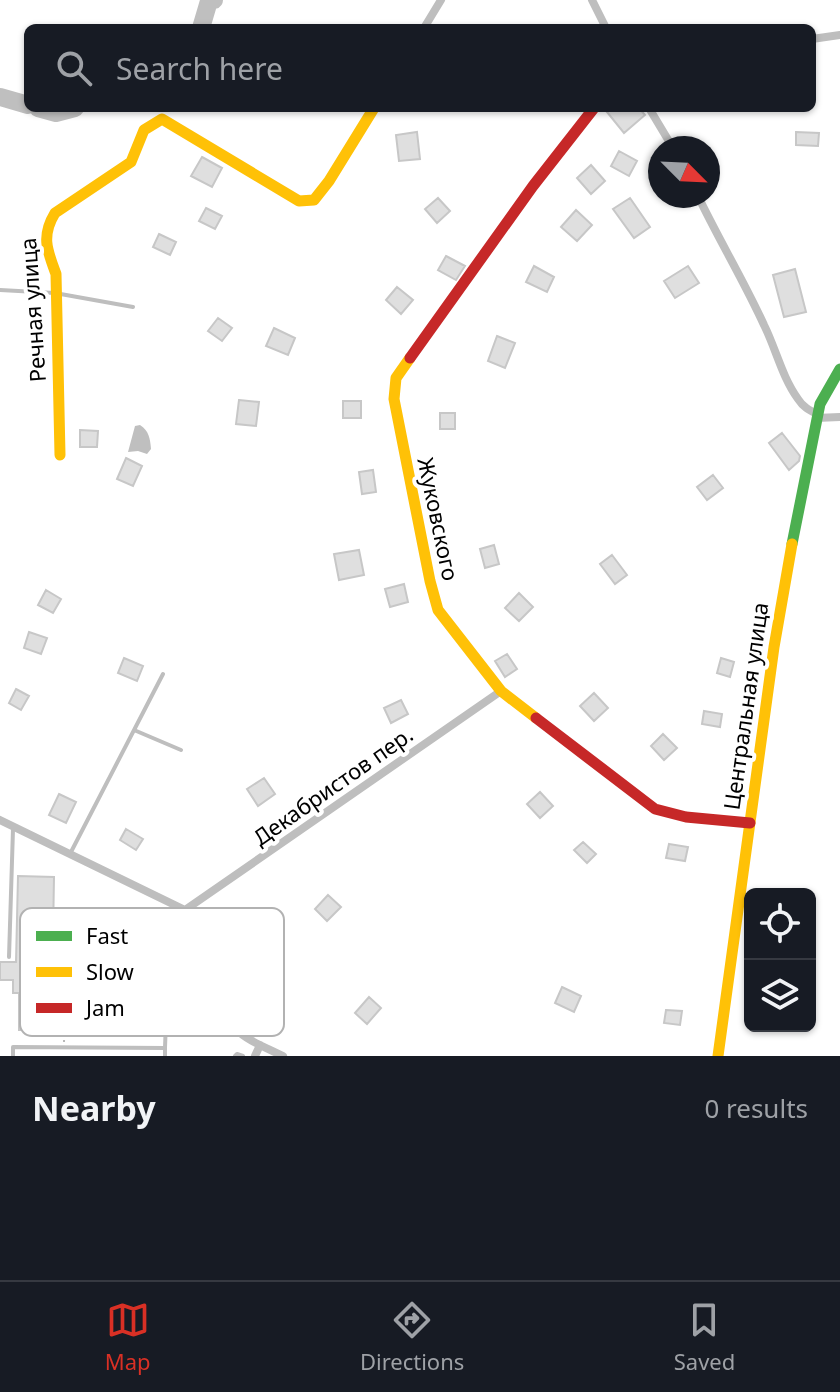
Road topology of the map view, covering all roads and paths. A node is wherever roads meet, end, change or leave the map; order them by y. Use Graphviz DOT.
graph roads {
  1 [pos="441,0"];
  2 [pos="592,0"];
  3 [pos="426,24"];
  4 [pos="604,24"];
  5 [pos="840,35"];
  6 [pos="816,38"];
  7 [pos="372,112"];
  8 [pos="591,112"];
  9 [pos="651,112"];
  10 [pos="666,136"];
  11 [pos="704,208"];
  12 [pos="0,290"];
  13 [pos="55,293"];
  14 [pos="133,307"];
  15 [pos="840,369"];
  16 [pos="817,416"];
  17 [pos="840,417"];
  18 [pos="60,455"];
  19 [pos="163,674"];
  20 [pos="501,691"];
  21 [pos="134,730"];
  22 [pos="181,750"];
  23 [pos="0,820"];
  24 [pos="750,823"];
  25 [pos="13,826"];
  26 [pos="70,854"];
  27 [pos="181,908"];
  28 [pos="188,908"];
  29 [pos="9,957"];
  30 [pos="64,1036"];
  31 [pos="165,1036"];
  32 [pos="246,1036"];
  33 [pos="260,1045"];
  34 [pos="64,1047"];
  35 [pos="165,1048"];
  36 [pos="13,1056"];
  37 [pos="165,1056"];
  38 [pos="235,1056"];
  39 [pos="243,1056"];
  40 [pos="255,1056"];
  41 [pos="283,1056"];
  42 [pos="718,1056"];
  1 -- 3 [label="street"];
  2 -- 4 [label="street"];
  5 -- 6 [label="street"];
  7 -- 13 [label="street, Речная улица"];
  8 -- 20 [label="street, Жуковского"];
  9 -- 10 [label="street"];
  11 -- 16 [label="street"];
  12 -- 13 [label="lane"];
  13 -- 14 [label="lane"];
  13 -- 18 [label="street, Речная улица"];
  15 -- 16 [label="street, Центральная улица"];
  16 -- 17 [label="street"];
  16 -- 24 [label="street, Центральная улица"];
  19 -- 21 [label="lane"];
  20 -- 24 [label="street, Жуковского"];
  20 -- 28 [label="street, Декабристов пер."];
  21 -- 22 [label="lane"];
  21 -- 26 [label="lane"];
  23 -- 25 [label="street"];
  24 -- 42 [label="street, Центральная улица"];
  25 -- 26 [label="street"];
  25 -- 29 [label="lane"];
  26 -- 27 [label="street"];
  30 -- 34 [label="path"];
  31 -- 35 [label="lane"];
  32 -- 33 [label="street"];
  33 -- 40 [label="street"];
  33 -- 41 [label="street"];
  34 -- 35 [label="lane"];
  34 -- 36 [label="lane"];
  35 -- 37 [label="lane"];
  38 -- 39 [label="lane"];
}
